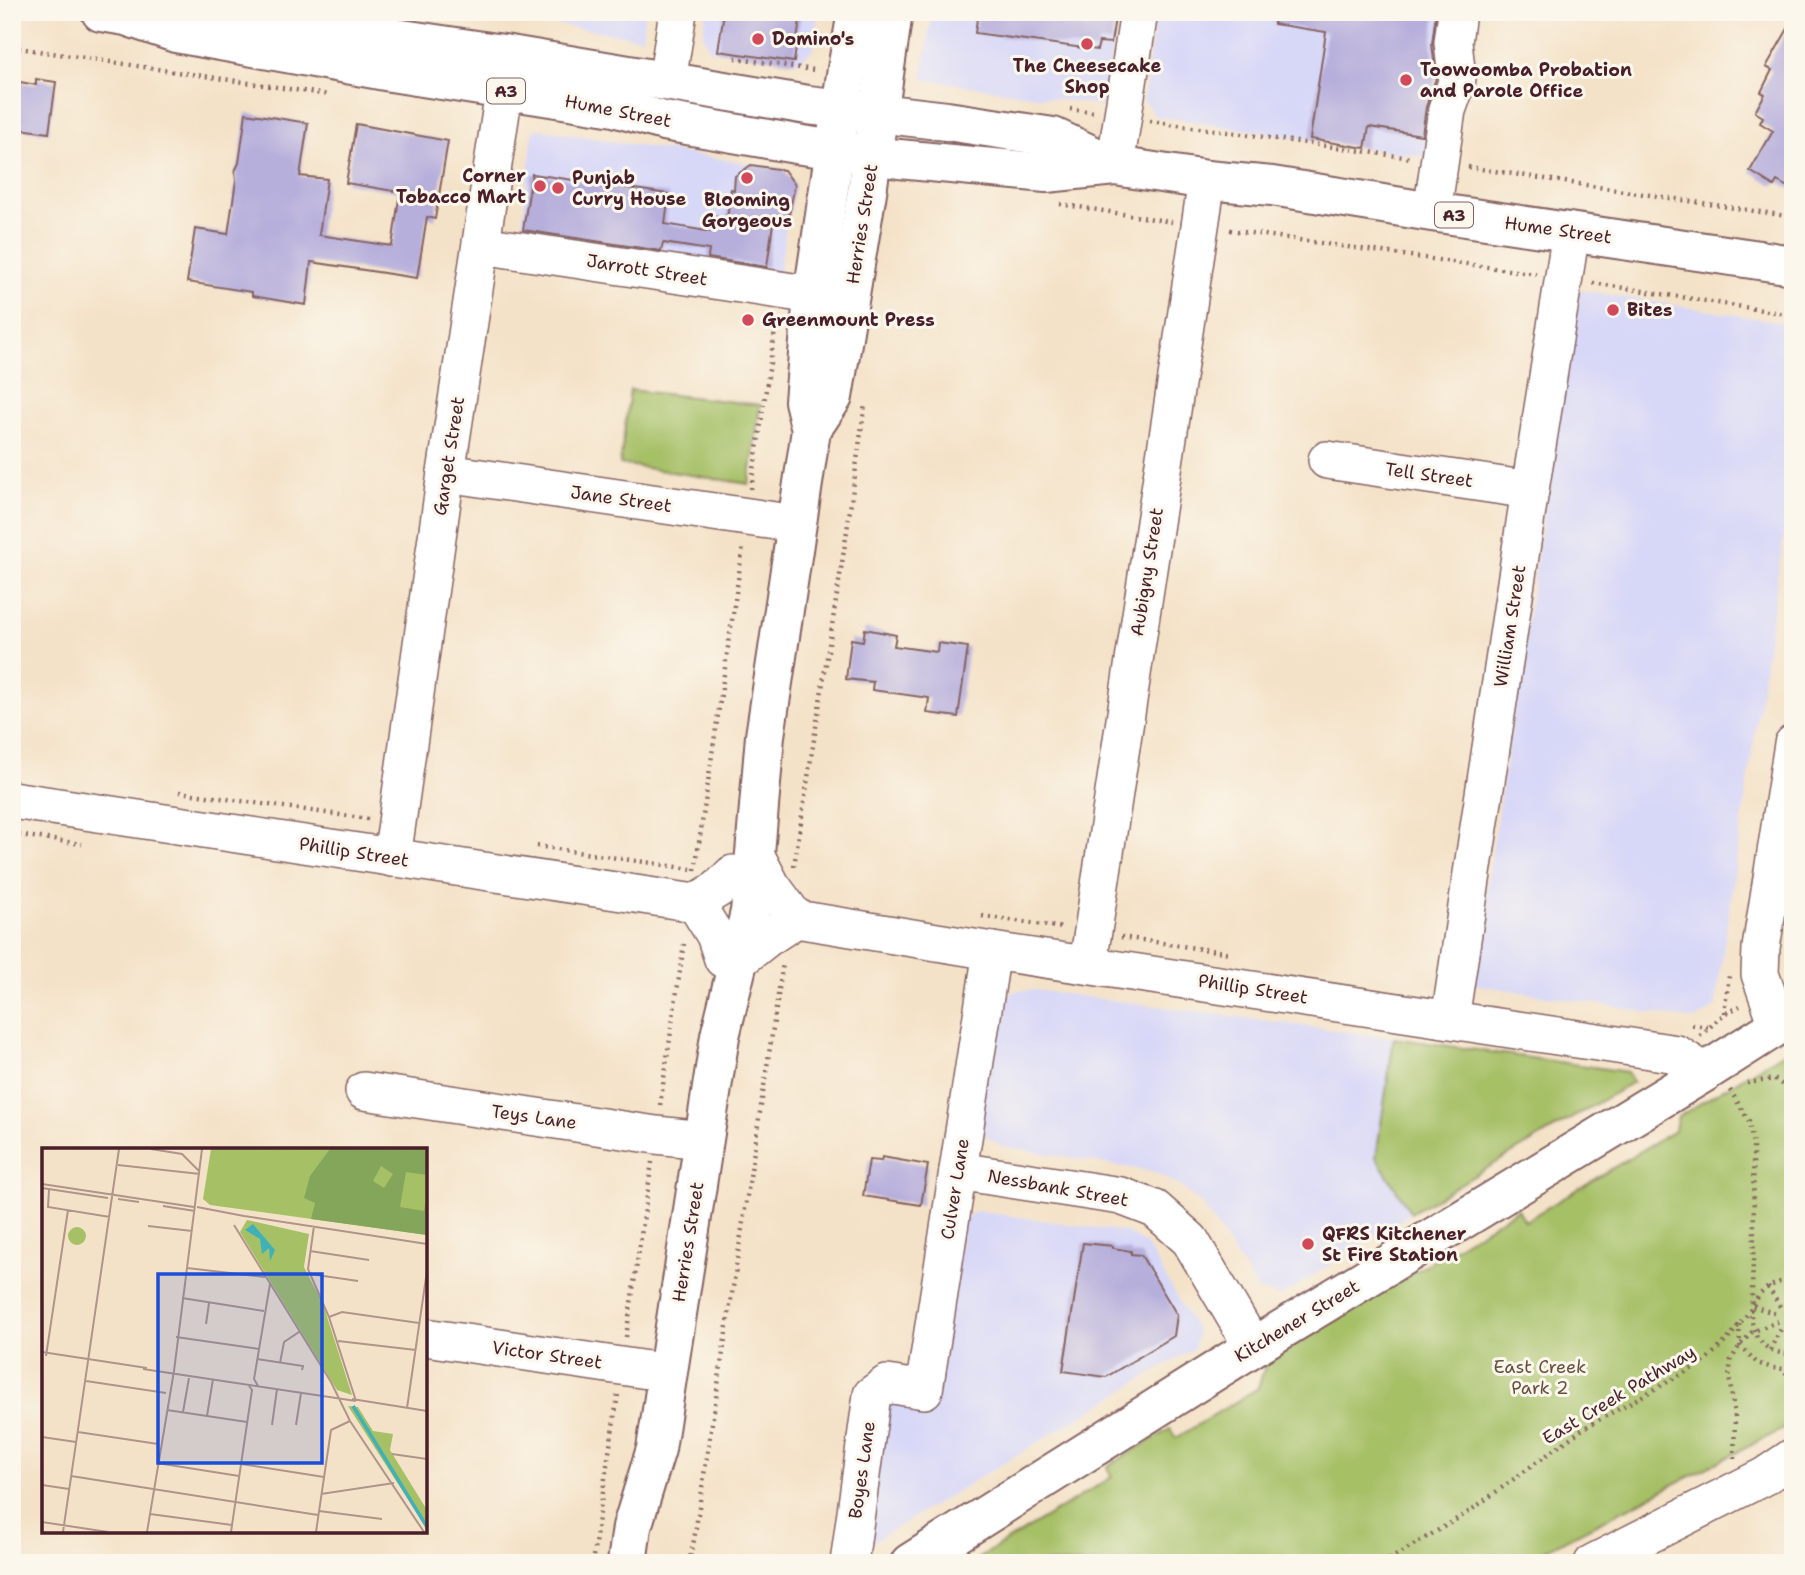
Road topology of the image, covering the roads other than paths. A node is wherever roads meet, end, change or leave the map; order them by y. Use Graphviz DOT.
graph roads {
  1 [pos="220,12"];
  2 [pos="678,12"];
  3 [pos="857,12"];
  4 [pos="893,12"];
  5 [pos="1139,12"];
  6 [pos="1457,12"];
  7 [pos="125,14"];
  8 [pos="507,73"];
  9 [pos="667,81"];
  10 [pos="841,109"];
  11 [pos="879,114"];
  12 [pos="835,150"];
  13 [pos="873,156"];
  14 [pos="1115,166"];
  15 [pos="1207,180"];
  16 [pos="1432,212"];
  17 [pos="1571,232"];
  18 [pos="482,245"];
  19 [pos="1793,265"];
  20 [pos="813,295"];
  21 [pos="811,429"];
  22 [pos="1327,460"];
  23 [pos="446,473"];
  24 [pos="1530,489"];
  25 [pos="796,524"];
  26 [pos="1793,744"];
  27 [pos="12,800"];
  28 [pos="392,858"];
  29 [pos="744,864"];
  30 [pos="695,886"];
  31 [pos="796,919"];
  32 [pos="992,951"];
  33 [pos="731,960"];
  34 [pos="1088,964"];
  35 [pos="1450,1019"];
  36 [pos="1785,1021"];
  37 [pos="1722,1084"];
  38 [pos="364,1091"];
  39 [pos="704,1140"];
  40 [pos="958,1171"];
  41 [pos="427,1337"];
  42 [pos="1253,1347"];
  43 [pos="668,1373"];
  44 [pos="887,1384"];
  45 [pos="656,1449"];
  46 [pos="1793,1457"];
  47 [pos="627,1563"];
  48 [pos="655,1563"];
  49 [pos="849,1563"];
  50 [pos="910,1563"];
  51 [pos="1593,1563"];
  1 -- 8 [label="main road, Hume Street / A3"];
  2 -- 9 [label="street"];
  3 -- 10 [label="main road, Herries Street"];
  4 -- 11 [label="main road, Herries Street"];
  5 -- 14 [label="street"];
  6 -- 16 [label="street"];
  7 -- 8 [label="main road, Hume Street / A3"];
  8 -- 9 [label="main road, Hume Street / A3"];
  8 -- 12 [label="main road, Hume Street / A3"];
  8 -- 18 [label="street, Garget Street"];
  9 -- 10 [label="main road, Hume Street / A3"];
  10 -- 11 [label="main road, Hume Street / A3"];
  10 -- 12 [label="main road, Herries Street"];
  11 -- 13 [label="main road, Herries Street"];
  11 -- 14 [label="main road, Hume Street / A3"];
  12 -- 13 [label="main road, Hume Street / A3"];
  12 -- 20 [label="main road, Herries Street"];
  13 -- 14 [label="main road, Hume Street / A3"];
  13 -- 21 [label="main road, Herries Street"];
  14 -- 15 [label="main road, Hume Street / A3"];
  15 -- 16 [label="main road, Hume Street / A3"];
  15 -- 34 [label="street, Aubigny Street"];
  16 -- 17 [label="main road, Hume Street / A3"];
  17 -- 19 [label="main road, Hume Street / A3"];
  17 -- 24 [label="street, William Street"];
  18 -- 20 [label="street, Jarrott Street"];
  18 -- 23 [label="street, Garget Street"];
  20 -- 21 [label="main road, Herries Street"];
  21 -- 25 [label="main road, Herries Street"];
  22 -- 24 [label="street, Tell Street"];
  23 -- 25 [label="street, Jane Street"];
  23 -- 28 [label="street, Garget Street"];
  24 -- 35 [label="street, William Street"];
  25 -- 29 [label="main road, Herries Street"];
  26 -- 36 [label="street"];
  27 -- 28 [label="street, Phillip Street"];
  28 -- 30 [label="street, Phillip Street"];
  29 -- 30 [label="street"];
  29 -- 31 [label="street"];
  29 -- 33 [label="main road, Herries Street"];
  30 -- 33 [label="street"];
  31 -- 32 [label="street, Phillip Street"];
  31 -- 33 [label="street"];
  32 -- 34 [label="street, Phillip Street"];
  32 -- 40 [label="street, Culver Lane"];
  33 -- 39 [label="main road, Herries Street"];
  34 -- 35 [label="street, Phillip Street"];
  35 -- 37 [label="street, Phillip Street"];
  36 -- 37 [label="main road, Kitchener Street"];
  37 -- 42 [label="main road, Kitchener Street"];
  38 -- 39 [label="street, Teys Lane"];
  39 -- 43 [label="main road, Herries Street"];
  40 -- 42 [label="street, Nessbank Street"];
  40 -- 44 [label="street, Culver Lane"];
  41 -- 43 [label="street, Victor Street"];
  42 -- 50 [label="main road, Kitchener Street"];
  43 -- 45 [label="main road, Herries Street"];
  44 -- 49 [label="street, Boyes Lane"];
  45 -- 47 [label="main road, Herries Street"];
  45 -- 48 [label="main road, Herries Street"];
  46 -- 51 [label="street"];
}
